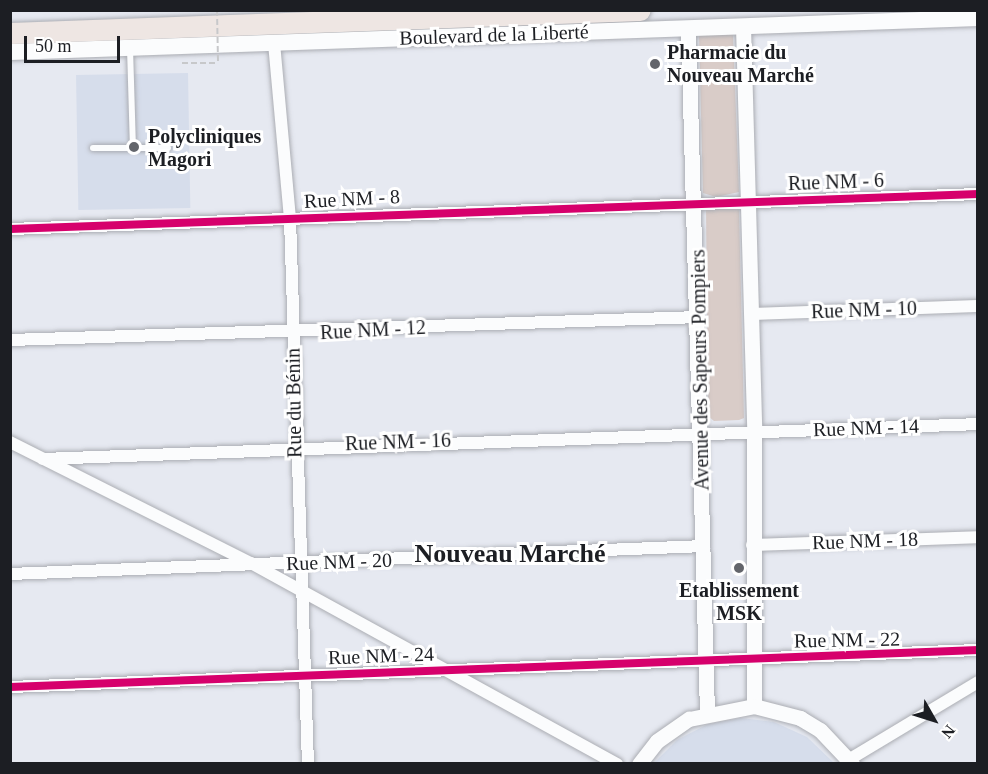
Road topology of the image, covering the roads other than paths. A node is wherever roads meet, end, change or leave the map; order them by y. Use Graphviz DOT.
graph roads {
  1 [pos="258,10"];
  2 [pos="640,10"];
  3 [pos="978,18"];
  4 [pos="10,20"];
  5 [pos="743,26"];
  6 [pos="688,28"];
  7 [pos="10,33"];
  8 [pos="274,43"];
  9 [pos="130,48"];
  10 [pos="10,52"];
  11 [pos="93,148"];
  12 [pos="133,148"];
  13 [pos="168,148"];
  14 [pos="978,194"];
  15 [pos="749,202"];
  16 [pos="696,204"];
  17 [pos="290,219"];
  18 [pos="10,229"];
  19 [pos="978,306"];
  20 [pos="751,314"];
  21 [pos="699,317"];
  22 [pos="292,334"];
  23 [pos="10,340"];
  24 [pos="978,424"];
  25 [pos="701,432"];
  26 [pos="754,432"];
  27 [pos="10,442"];
  28 [pos="294,445"];
  29 [pos="43,459"];
  30 [pos="978,537"];
  31 [pos="752,545"];
  32 [pos="704,546"];
  33 [pos="251,563"];
  34 [pos="300,565"];
  35 [pos="10,574"];
  36 [pos="301,591"];
  37 [pos="978,650"];
  38 [pos="753,658"];
  39 [pos="706,660"];
  40 [pos="444,671"];
  41 [pos="304,674"];
  42 [pos="978,682"];
  43 [pos="10,687"];
  44 [pos="754,706"];
  45 [pos="707,712"];
  46 [pos="851,761"];
  47 [pos="308,764"];
  48 [pos="617,764"];
  49 [pos="639,764"];
  1 -- 4 [label="highway"];
  2 -- 7 [label="highway, Boulevard de la Liberté"];
  3 -- 5 [label="main road, Boulevard de la Liberté"];
  5 -- 6 [label="main road, Boulevard de la Liberté"];
  5 -- 15 [label="street"];
  6 -- 8 [label="main road, Boulevard de la Liberté"];
  6 -- 16 [label="street, Avenue des Sapeurs Pompiers"];
  8 -- 9 [label="main road, Boulevard de la Liberté"];
  8 -- 17 [label="street, Rue du Bénin"];
  9 -- 10 [label="main road, Boulevard de la Liberté"];
  9 -- 12 [label="lane"];
  11 -- 12 [label="lane"];
  12 -- 13 [label="lane"];
  14 -- 15 [label="street, Rue NM - 6"];
  15 -- 16 [label="street, Rue NM - 6"];
  15 -- 20 [label="street"];
  16 -- 17 [label="street, Rue NM - 8"];
  16 -- 21 [label="street, Avenue des Sapeurs Pompiers"];
  17 -- 18 [label="street, Rue NM - 8"];
  17 -- 22 [label="street, Rue du Bénin"];
  19 -- 20 [label="street, Rue NM - 10"];
  20 -- 26 [label="street"];
  21 -- 22 [label="street, Rue NM - 12"];
  21 -- 25 [label="street, Avenue des Sapeurs Pompiers"];
  22 -- 23 [label="street, Rue NM - 12"];
  22 -- 28 [label="street, Rue du Bénin"];
  24 -- 26 [label="street, Rue NM - 14"];
  25 -- 26 [label="street, Rue NM - 16"];
  25 -- 28 [label="street, Rue NM - 16"];
  25 -- 32 [label="street, Avenue des Sapeurs Pompiers"];
  26 -- 31 [label="street"];
  27 -- 29 [label="street"];
  28 -- 29 [label="street, Rue NM - 16"];
  28 -- 34 [label="street, Rue du Bénin"];
  29 -- 33 [label="street"];
  30 -- 31 [label="street, Rue NM - 18"];
  31 -- 38 [label="street"];
  32 -- 34 [label="street, Rue NM - 20"];
  32 -- 39 [label="street, Avenue des Sapeurs Pompiers"];
  33 -- 34 [label="street, Rue NM - 20"];
  33 -- 35 [label="street, Rue NM - 20"];
  33 -- 36 [label="street"];
  34 -- 36 [label="street, Rue du Bénin"];
  36 -- 40 [label="street"];
  36 -- 41 [label="street, Rue du Bénin"];
  37 -- 38 [label="street, Rue NM - 22"];
  38 -- 39 [label="street, Rue NM - 24"];
  38 -- 44 [label="street"];
  39 -- 40 [label="street, Rue NM - 24"];
  39 -- 45 [label="street, Avenue des Sapeurs Pompiers"];
  40 -- 41 [label="street, Rue NM - 24"];
  40 -- 48 [label="street"];
  41 -- 43 [label="street, Rue NM - 24"];
  41 -- 47 [label="street, Rue du Bénin"];
  42 -- 46 [label="street"];
  44 -- 45 [label="street"];
  44 -- 46 [label="street"];
  45 -- 49 [label="street"];
}
